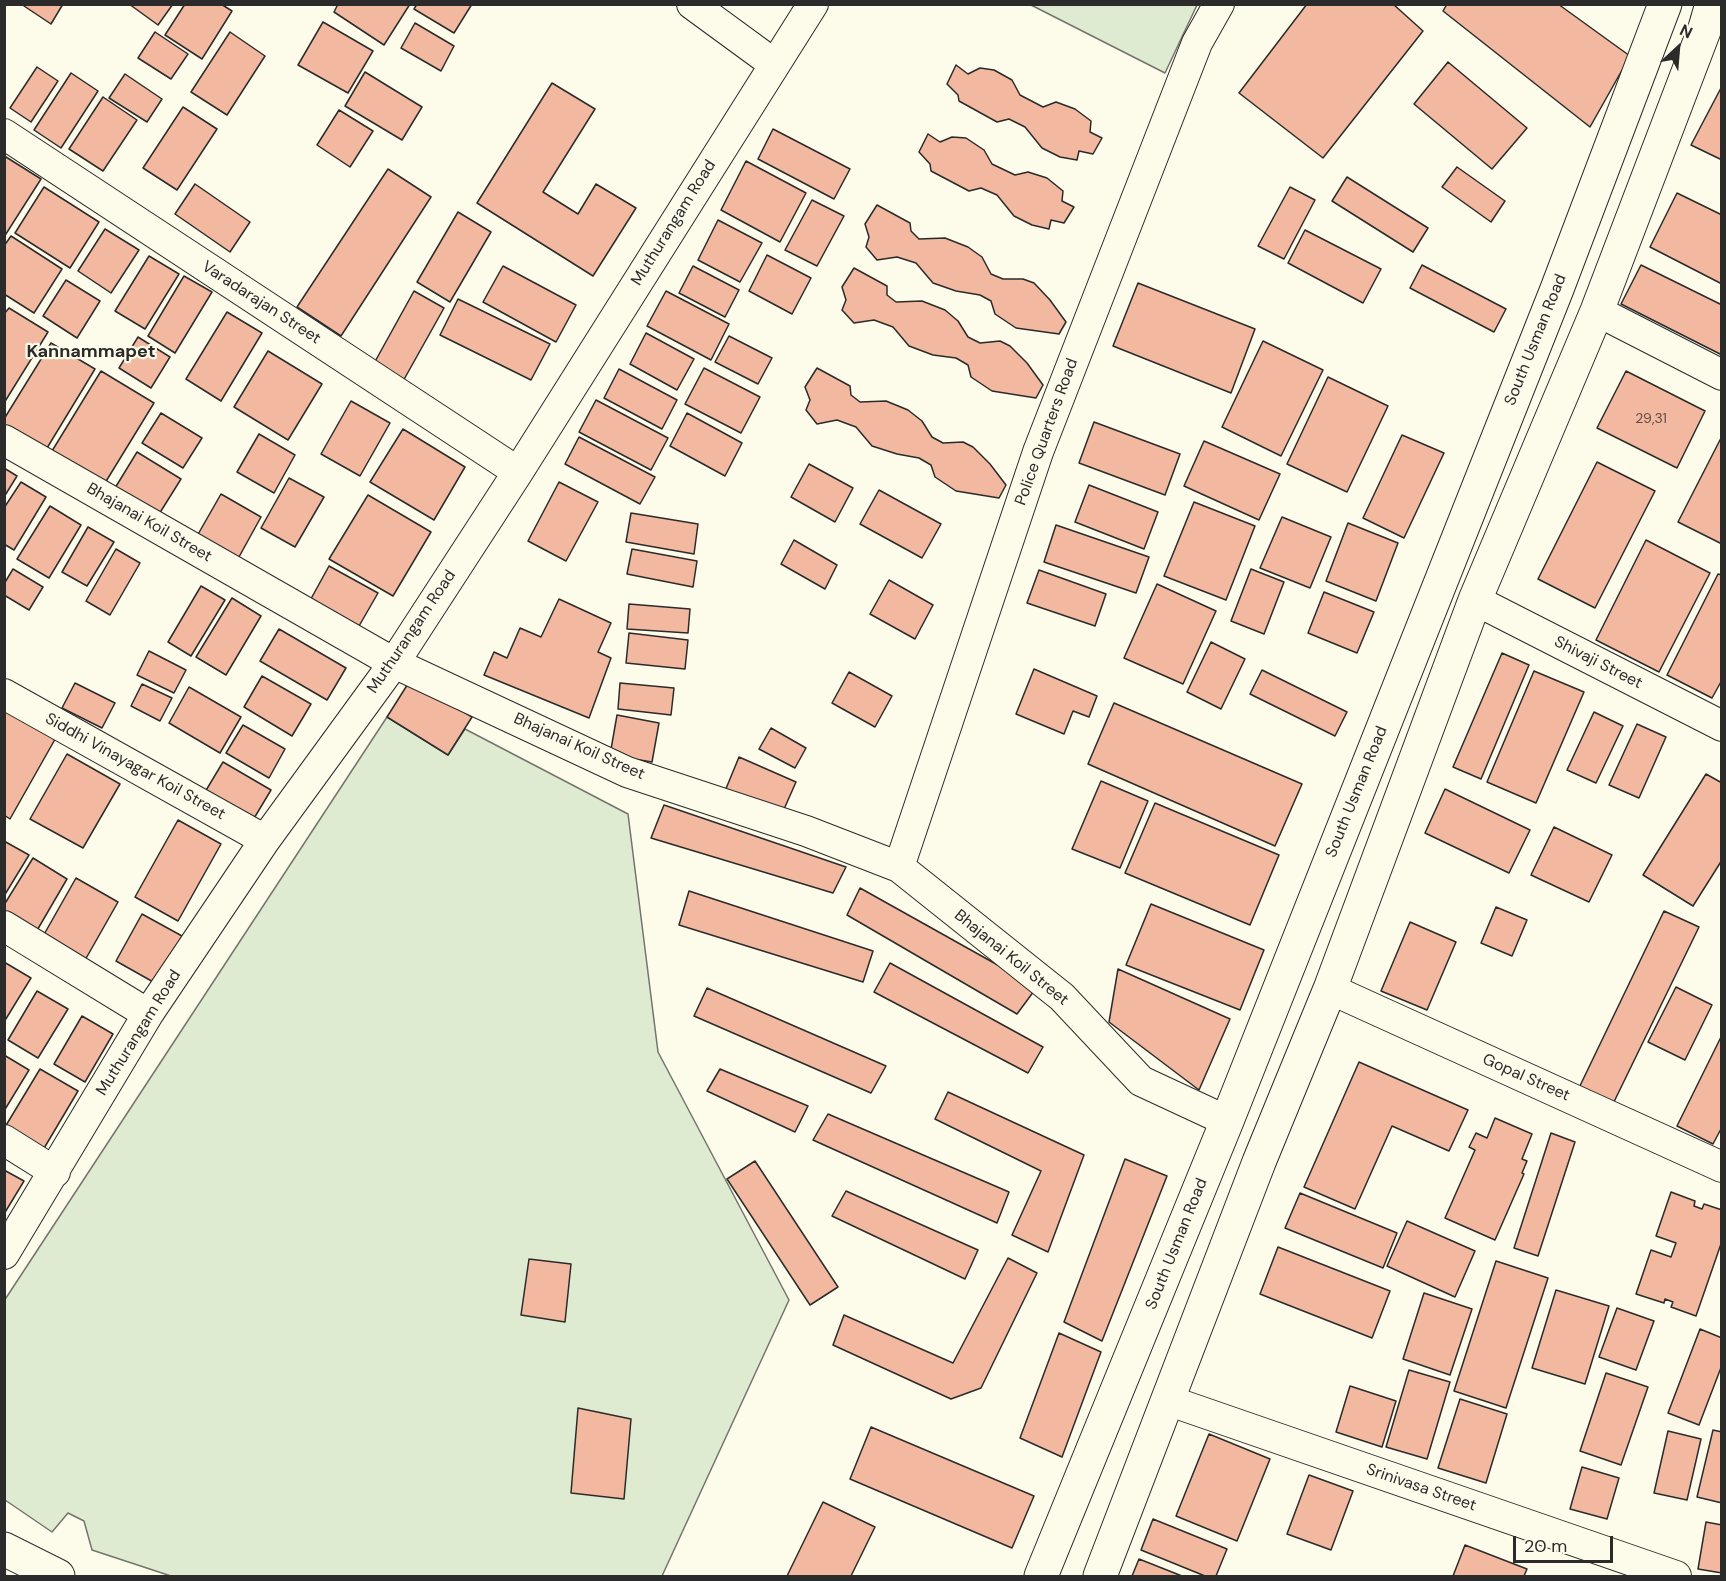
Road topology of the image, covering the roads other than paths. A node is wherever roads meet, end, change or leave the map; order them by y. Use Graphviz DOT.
graph roads {
  1 [pos="692,4"];
  2 [pos="813,4"];
  3 [pos="1219,4"];
  4 [pos="1665,4"];
  5 [pos="1681,4"];
  6 [pos="1712,4"];
  7 [pos="774,64"];
  8 [pos="4,134"];
  9 [pos="1597,311"];
  10 [pos="1722,375"];
  11 [pos="4,440"];
  12 [pos="518,472"];
  13 [pos="1475,600"];
  14 [pos="394,663"];
  15 [pos="4,694"];
  16 [pos="1722,726"];
  17 [pos="265,840"];
  18 [pos="899,867"];
  19 [pos="4,926"];
  20 [pos="1330,988"];
  21 [pos="148,1014"];
  22 [pos="1227,1121"];
  23 [pos="4,1140"];
  24 [pos="1722,1167"];
  25 [pos="55,1172"];
  26 [pos="4,1254"];
  27 [pos="1167,1401"];
  28 [pos="4,1549"];
  29 [pos="58,1576"];
  30 [pos="1041,1576"];
  31 [pos="1065,1576"];
  32 [pos="1100,1576"];
  33 [pos="1676,1576"];
  1 -- 7 [label="street"];
  2 -- 7 [label="street, Muthurangam Road"];
  3 -- 18 [label="street, Police Quarters Road"];
  4 -- 22 [label="main road, South Usman Road"];
  5 -- 31 [label="main road"];
  6 -- 9 [label="main road"];
  7 -- 12 [label="street, Muthurangam Road"];
  8 -- 12 [label="street, Varadarajan Street"];
  9 -- 10 [label="street"];
  9 -- 13 [label="main road"];
  11 -- 14 [label="street, Bhajanai Koil Street"];
  12 -- 14 [label="street, Muthurangam Road"];
  13 -- 16 [label="street, Shivaji Street"];
  13 -- 20 [label="main road"];
  14 -- 17 [label="street, Muthurangam Road"];
  14 -- 18 [label="street, Bhajanai Koil Street"];
  15 -- 17 [label="street, Siddhi Vinayagar Koil Street"];
  17 -- 21 [label="street, Muthurangam Road"];
  18 -- 22 [label="street, Bhajanai Koil Street"];
  19 -- 21 [label="street"];
  20 -- 24 [label="street, Gopal Street"];
  20 -- 27 [label="main road"];
  21 -- 25 [label="street, Muthurangam Road"];
  22 -- 30 [label="main road, South Usman Road"];
  23 -- 25 [label="street"];
  25 -- 26 [label="street, Muthurangam Road"];
  27 -- 32 [label="main road"];
  27 -- 33 [label="street, Srinivasa Street"];
  28 -- 29 [label="main road"];
}
